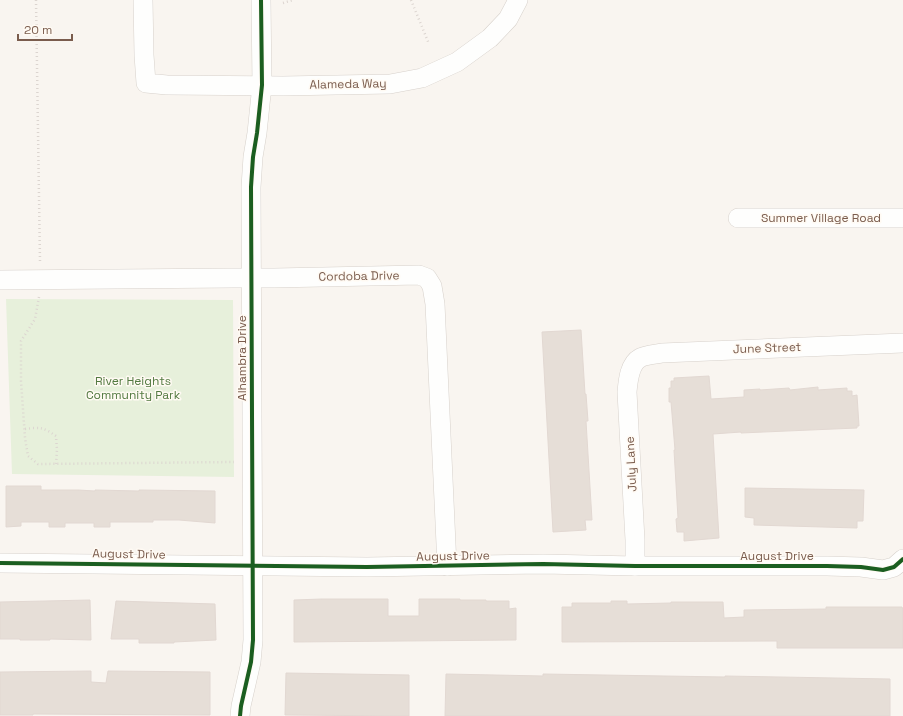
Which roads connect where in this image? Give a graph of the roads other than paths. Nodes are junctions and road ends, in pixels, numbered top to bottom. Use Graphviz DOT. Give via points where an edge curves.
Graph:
graph roads {
  1 [pos="143,0"];
  2 [pos="261,0"];
  3 [pos="518,0"];
  4 [pos="262,85"];
  5 [pos="738,218"];
  6 [pos="903,218"];
  7 [pos="251,278"];
  8 [pos="0,280"];
  9 [pos="903,343"];
  10 [pos="634,364"];
  11 [pos="903,560"];
  12 [pos="0,563"];
  13 [pos="253,566"];
  14 [pos="447,566"];
  15 [pos="635,566"];
  16 [pos="240,716"];
  1 -- 4 [label="street, Alameda Way" via="146,83"];
  2 -- 4 [label="street, Alhambra Drive"];
  3 -- 4 [label="street, Alameda Way" via="508,19 490,38 457,62 422,78 390,84"];
  4 -- 7 [label="street, Alhambra Drive" via="251,186"];
  5 -- 6 [label="street, Summer Village Road"];
  7 -- 8 [label="street, Cordoba Drive"];
  7 -- 13 [label="street, Alhambra Drive"];
  7 -- 14 [label="street, Cordoba Drive" via="420,275 427,278 432,286 435,304"];
  9 -- 10 [label="street, June Street" via="662,353 640,358"];
  10 -- 15 [label="street, July Lane" via="629,375 627,392"];
  11 -- 15 [label="street, August Drive" via="894,567 883,570 827,566"];
  12 -- 13 [label="street, August Drive"];
  13 -- 14 [label="street, August Drive"];
  13 -- 16 [label="street, Alhambra Drive" via="253,640"];
  14 -- 15 [label="street, August Drive"];
}
